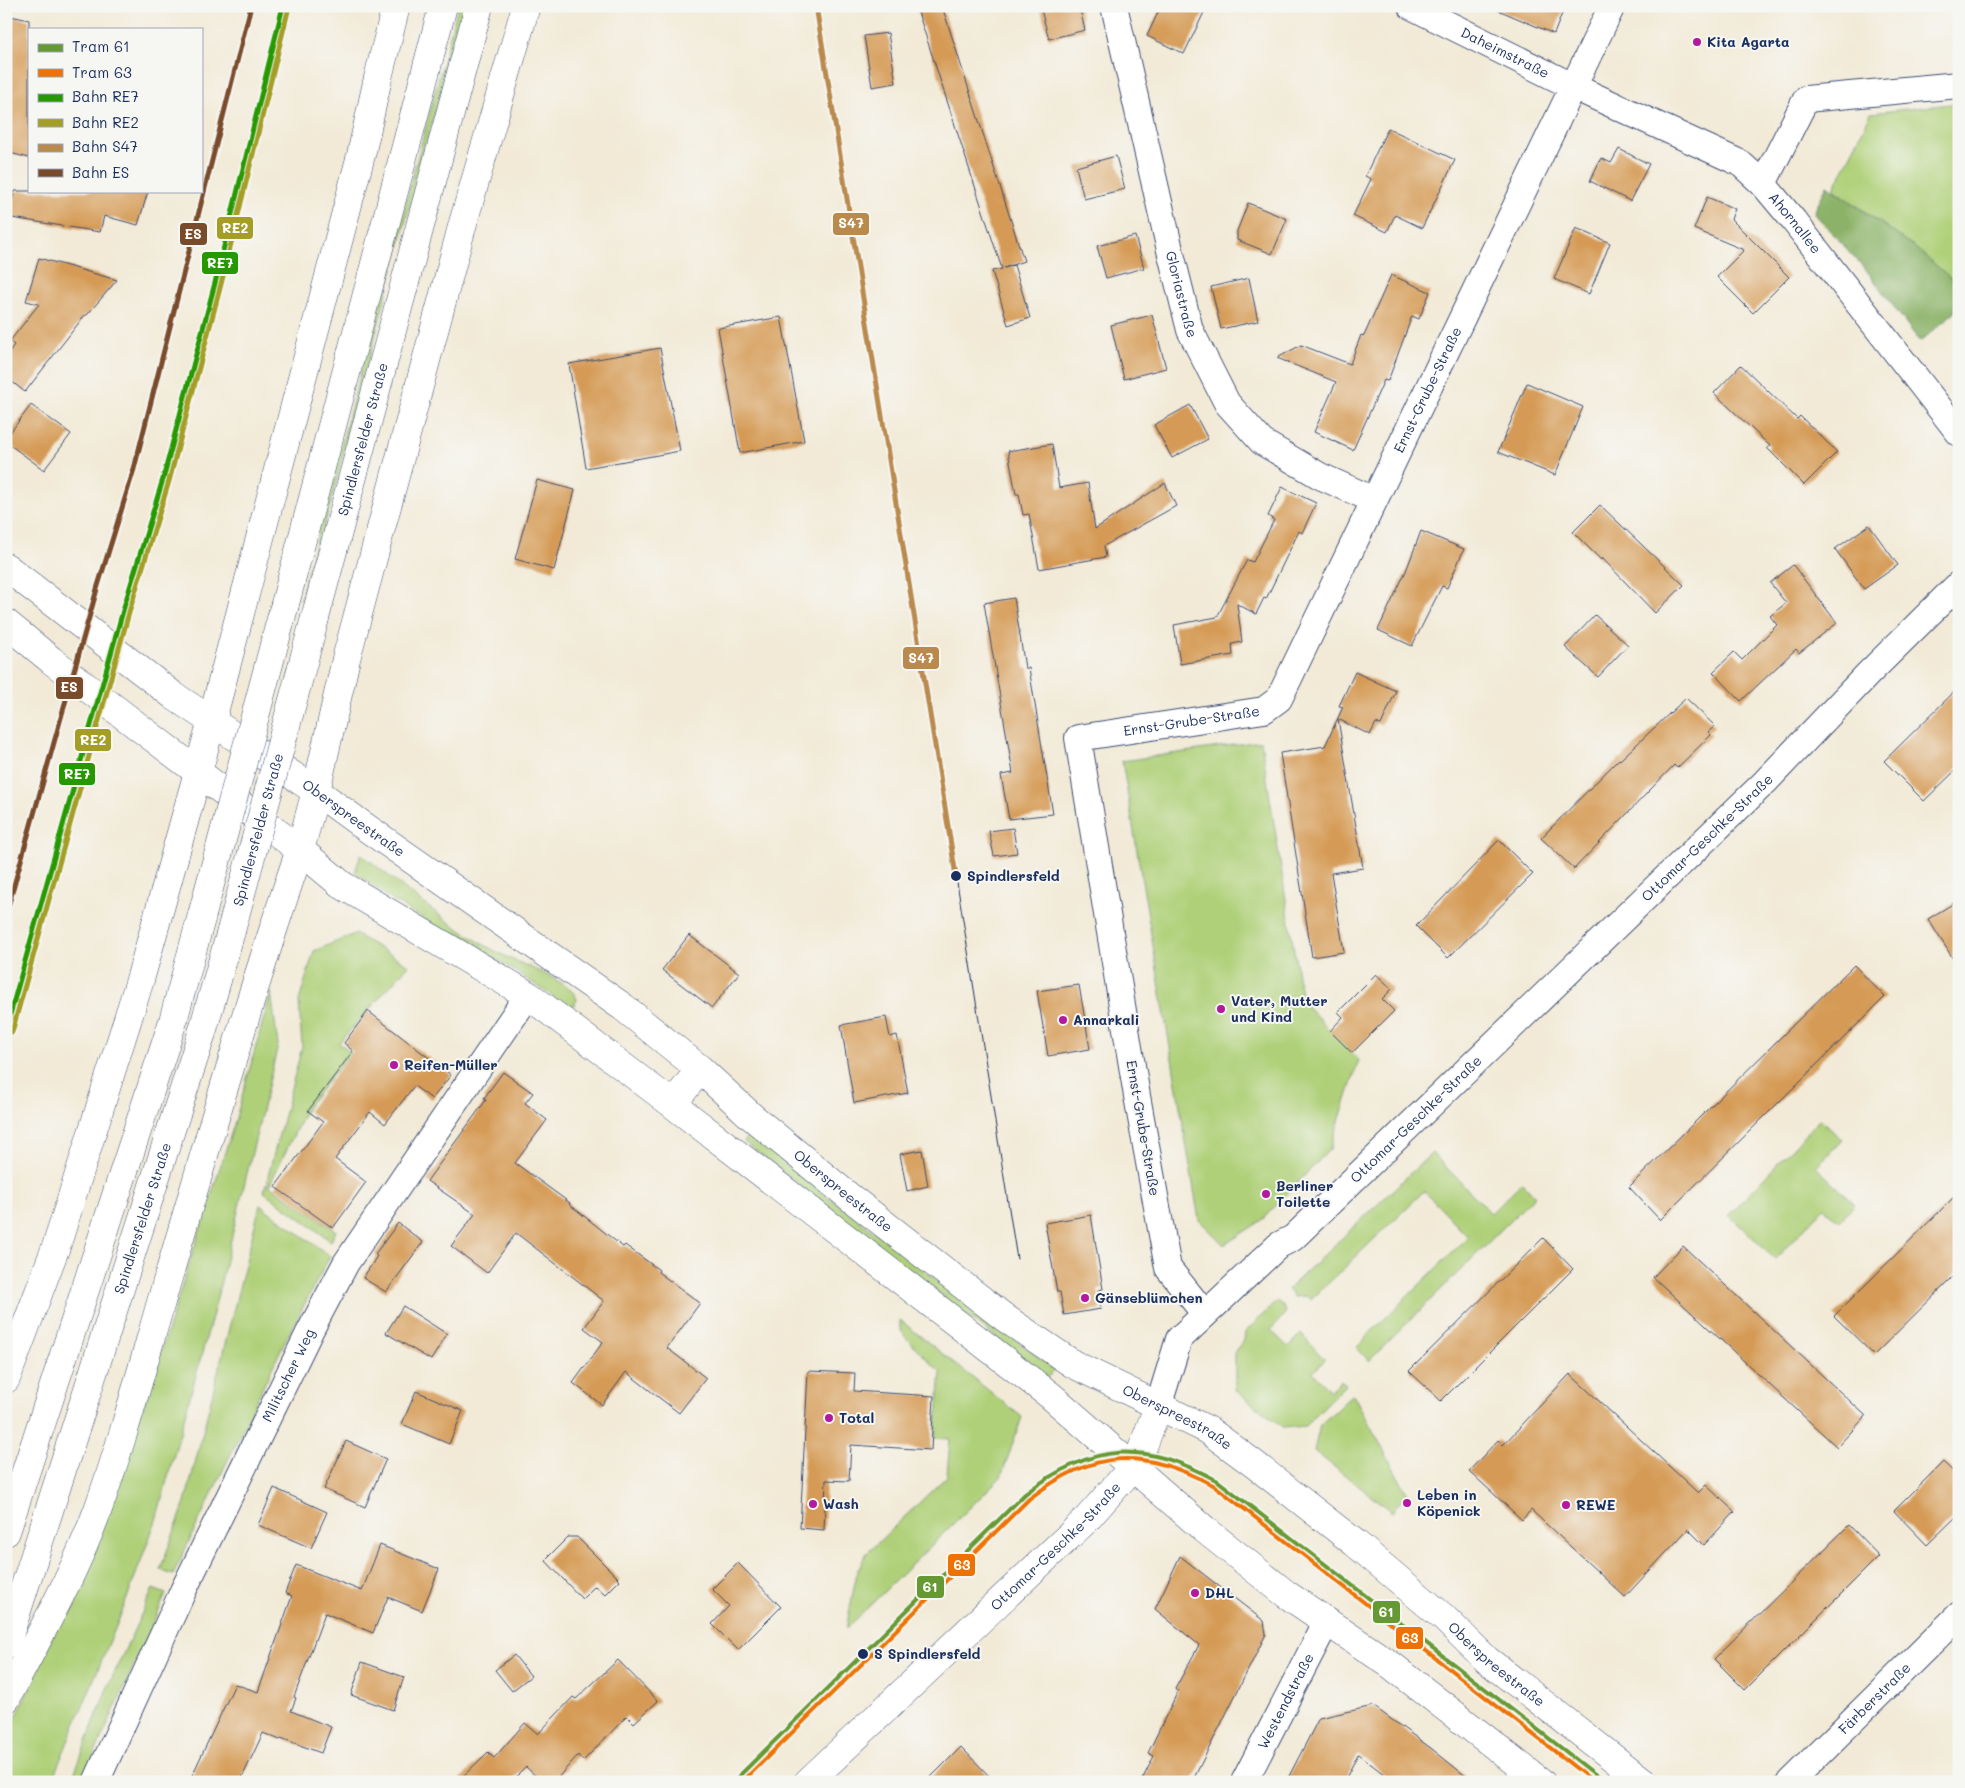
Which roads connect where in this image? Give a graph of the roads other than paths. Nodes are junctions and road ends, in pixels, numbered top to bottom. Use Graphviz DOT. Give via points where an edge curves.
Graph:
graph roads {
  1 [pos="396,6"];
  2 [pos="443,6"];
  3 [pos="479,6"];
  4 [pos="526,6"];
  5 [pos="1114,6"];
  6 [pos="1411,6"];
  7 [pos="1612,6"];
  8 [pos="1959,85"];
  9 [pos="1572,86"];
  10 [pos="1763,184"];
  11 [pos="1959,433"];
  12 [pos="1374,500"];
  13 [pos="6,567"];
  14 [pos="1959,584"];
  15 [pos="6,623"];
  16 [pos="212,720"];
  17 [pos="198,772"];
  18 [pos="316,791"];
  19 [pos="300,850"];
  20 [pos="528,996"];
  21 [pos="700,1069"];
  22 [pos="673,1104"];
  23 [pos="1204,1313"];
  24 [pos="6,1378"];
  25 [pos="1158,1407"];
  26 [pos="1133,1467"];
  27 [pos="6,1532"];
  28 [pos="1959,1615"];
  29 [pos="1327,1621"];
  30 [pos="6,1645"];
  31 [pos="6,1699"];
  32 [pos="96,1782"];
  33 [pos="808,1782"];
  34 [pos="1244,1782"];
  35 [pos="1541,1782"];
  36 [pos="1644,1782"];
  37 [pos="1790,1782"];
  1 -- 16 [label="main road" via="361,155"];
  2 -- 27 [label="main road, bridge" via="173,1021"];
  3 -- 30 [label="main road, Spindlersfelder Straße, bridge" via="202,1034"];
  4 -- 18 [label="main road" via="463,224 346,659"];
  5 -- 12 [label="street, Gloriastraße" via="1190,330 1227,403 1262,442 1320,476"];
  6 -- 9 [label="street, Daheimstraße"];
  7 -- 9 [label="street, Ernst-Grube-Straße"];
  8 -- 10 [label="street" via="1806,99"];
  9 -- 10 [label="street, Ahornallee" via="1740,163"];
  9 -- 12 [label="street, Ernst-Grube-Straße"];
  10 -- 11 [label="street, Ahornallee"];
  12 -- 23 [label="street, Ernst-Grube-Straße" via="1279,699 1264,710 1078,738 1168,1268"];
  13 -- 16 [label="main road, Oberspreestraße" via="174,696"];
  14 -- 23 [label="street, Ottomar-Geschke-Straße" via="1765,782 1293,1238 1279,1246"];
  15 -- 17 [label="main road"];
  16 -- 17 [label="main road"];
  16 -- 18 [label="main road, Oberspreestraße"];
  17 -- 19 [label="main road"];
  17 -- 24 [label="main road" via="140,980 57,1244"];
  18 -- 19 [label="main road"];
  18 -- 21 [label="main road, Oberspreestraße" via="623,1006"];
  19 -- 20 [label="main road" via="342,885"];
  19 -- 31 [label="main road" via="271,936 97,1513 63,1590"];
  20 -- 22 [label="main road"];
  20 -- 32 [label="street, Militscher Weg" via="392,1193 342,1272 187,1583"];
  21 -- 22 [label="main road"];
  21 -- 25 [label="main road, Oberspreestraße" via="847,1195 1005,1318 1073,1364"];
  22 -- 26 [label="main road" via="1051,1396"];
  23 -- 25 [label="street, Ottomar-Geschke-Straße" via="1179,1339"];
  25 -- 26 [label="main road, Ottomar-Geschke-Straße"];
  25 -- 36 [label="main road, Oberspreestraße" via="1208,1430 1268,1474 1443,1617 1487,1660"];
  26 -- 29 [label="main road" via="1204,1529"];
  26 -- 33 [label="main road, Ottomar-Geschke-Straße" via="1069,1537"];
  28 -- 37 [label="street, Färberstraße"];
  29 -- 34 [label="street, Westendstraße"];
  29 -- 35 [label="main road" via="1391,1665"];
}
